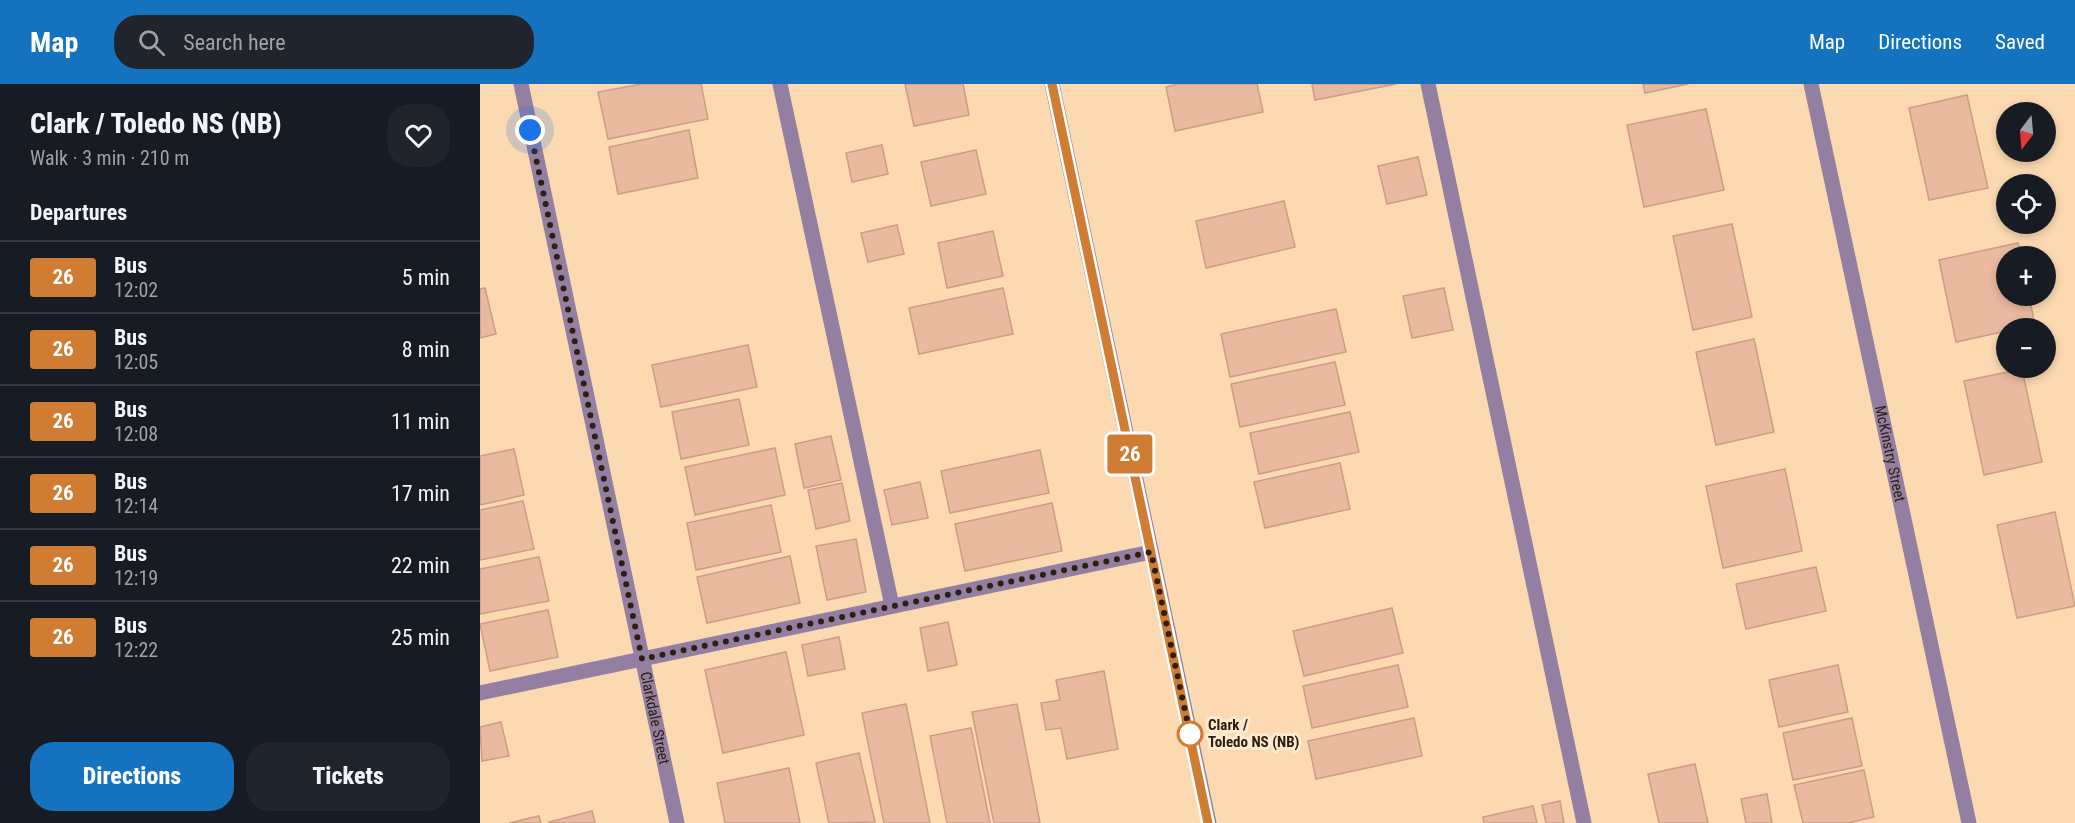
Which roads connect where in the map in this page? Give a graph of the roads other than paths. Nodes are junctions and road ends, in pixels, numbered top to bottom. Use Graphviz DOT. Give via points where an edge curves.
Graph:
graph roads {
  1 [pos="521,84"];
  2 [pos="780,84"];
  3 [pos="1052,84"];
  4 [pos="1428,84"];
  5 [pos="1811,84"];
  6 [pos="1151,552"];
  7 [pos="892,606"];
  8 [pos="642,659"];
  9 [pos="480,693"];
  10 [pos="677,823"];
  11 [pos="1209,823"];
  12 [pos="1584,823"];
  13 [pos="1969,823"];
  1 -- 8 [label="street, Clarkdale Street"];
  2 -- 7 [label="street"];
  3 -- 6 [label="street"];
  4 -- 12 [label="street"];
  5 -- 13 [label="street, McKinstry Street"];
  6 -- 7 [label="street"];
  6 -- 11 [label="street"];
  7 -- 8 [label="street"];
  8 -- 9 [label="street"];
  8 -- 10 [label="street, Clarkdale Street"];
}
